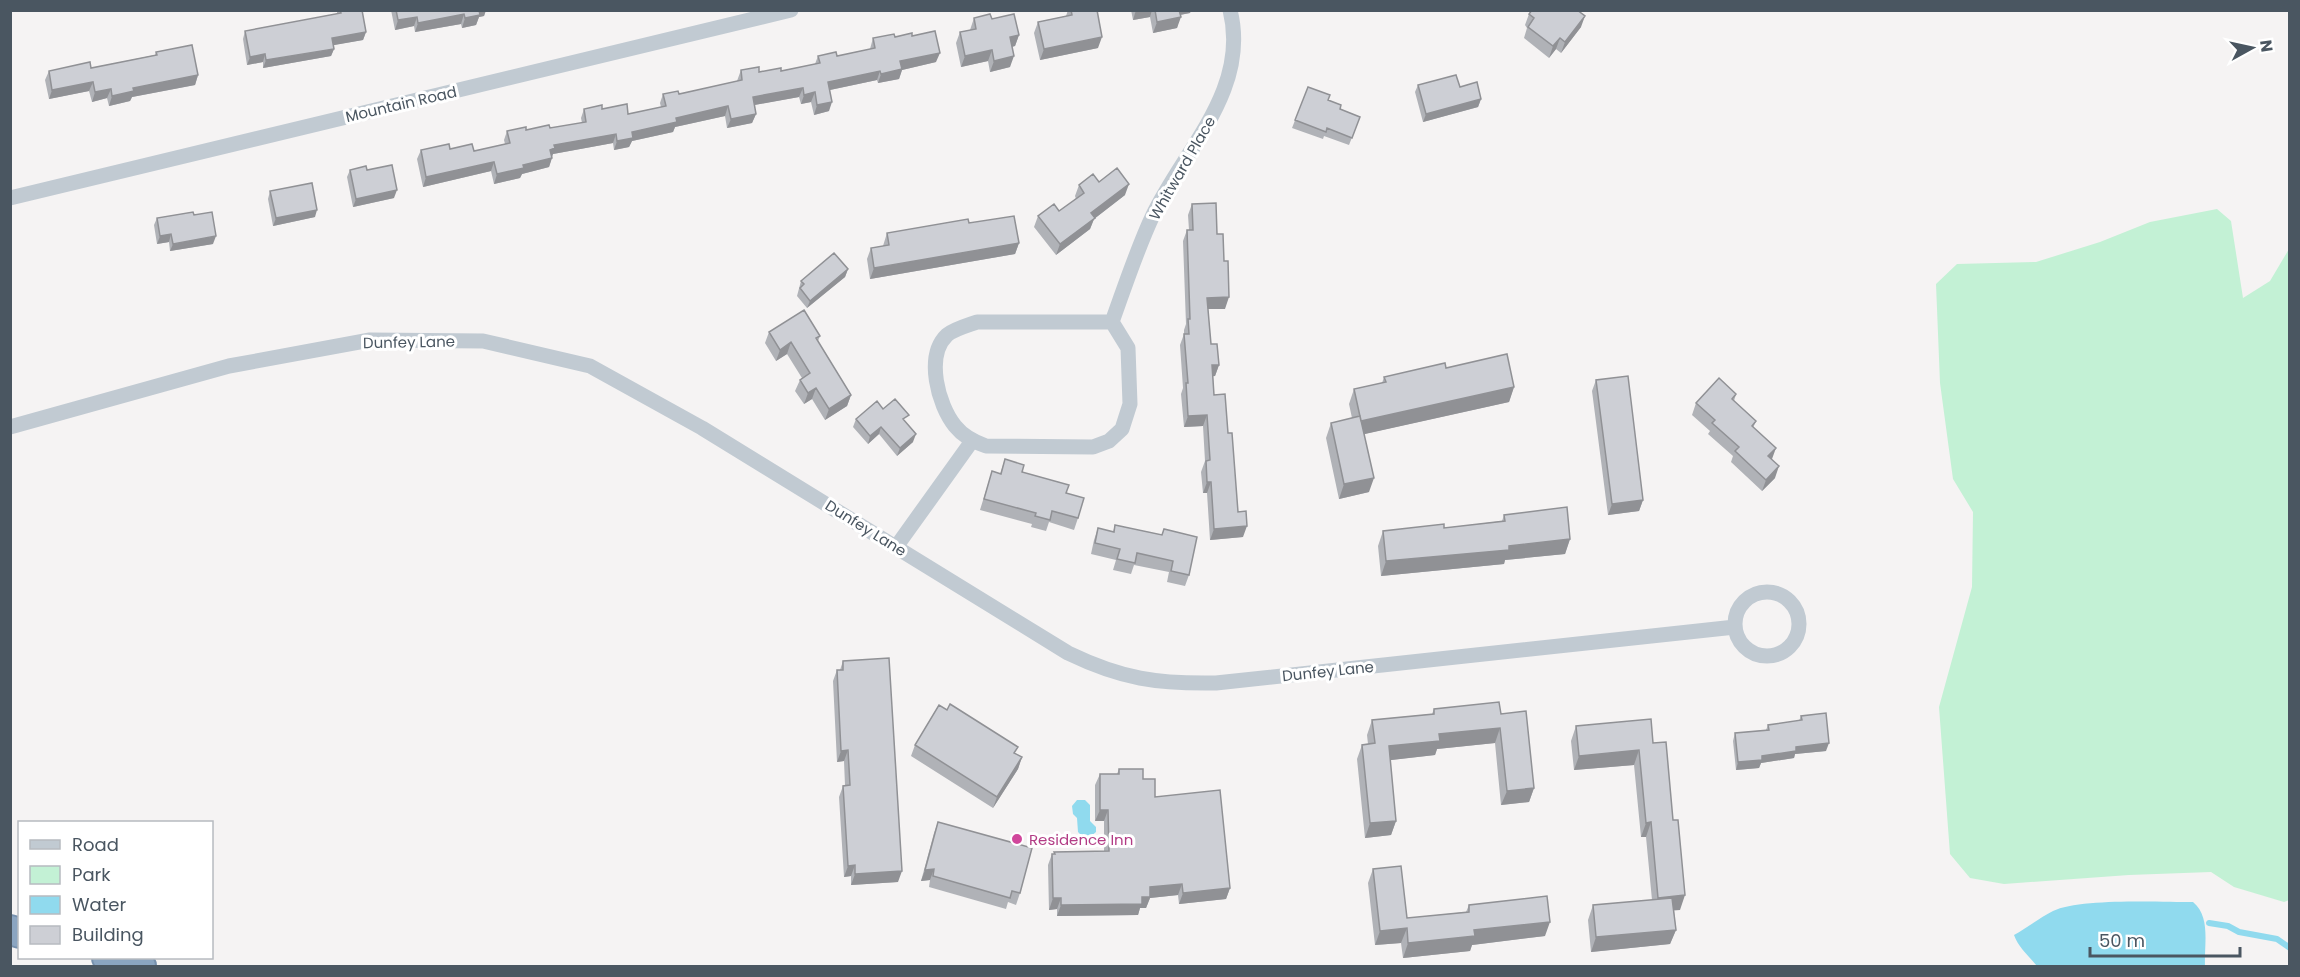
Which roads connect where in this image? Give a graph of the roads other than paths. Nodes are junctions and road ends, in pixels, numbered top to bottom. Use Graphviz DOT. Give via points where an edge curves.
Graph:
graph roads {
  1 [pos="791,10"];
  2 [pos="1230,10"];
  3 [pos="10,198"];
  4 [pos="1112,322"];
  5 [pos="10,428"];
  6 [pos="972,441"];
  7 [pos="896,547"];
  8 [pos="1735,627"];
  9 [pos="115,959"];
  10 [pos="141,966"];
  1 -- 3 [label="street, Mountain Road"];
  2 -- 4 [label="street, Whitward Place" via="1233,64 1221,102 1153,215"];
  4 -- 6 [label="street" via="1128,348 1130,404 1122,429 1108,441 1093,447 986,446"];
  4 -- 6 [label="street" via="977,322 948,334 936,353 937,392 954,426"];
  5 -- 7 [label="street, Dunfey Lane" via="229,366 370,340 483,342 590,366 702,428"];
  6 -- 7 [label="street"];
  7 -- 8 [label="street, Dunfey Lane" via="1068,653 1115,673 1172,684 1216,683"];
  8 -- 8 [label="street" via="1752,653 1773,656 1783,652 1797,636 1798,615 1786,598 1766,591 1756,593 1739,607"];
  9 -- 10 [label="highway"];
}
